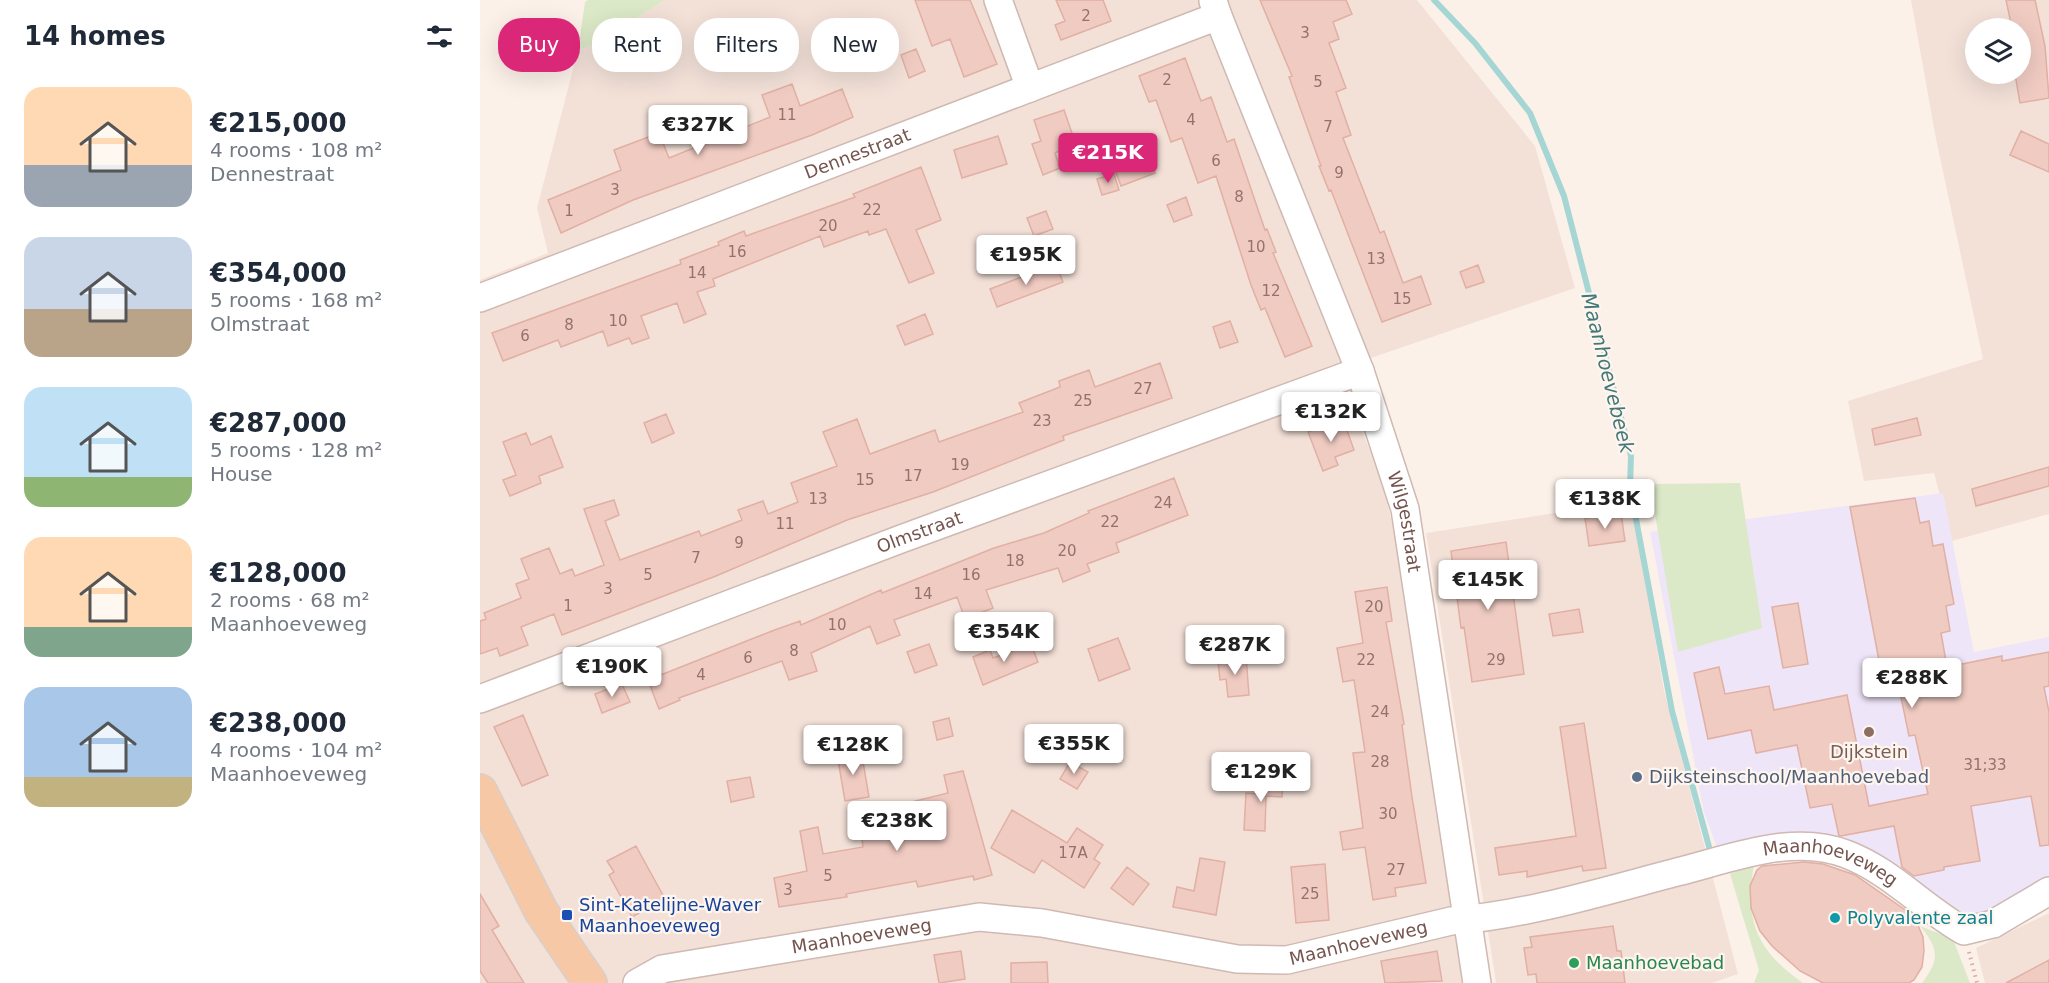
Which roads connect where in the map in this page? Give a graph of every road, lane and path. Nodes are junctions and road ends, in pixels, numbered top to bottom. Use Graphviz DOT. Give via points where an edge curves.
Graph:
graph roads {
  1 [pos="998,0"];
  2 [pos="1215,8"];
  3 [pos="1030,88"];
  4 [pos="480,298"];
  5 [pos="1360,371"];
  6 [pos="480,699"];
  7 [pos="480,791"];
  8 [pos="2049,891"];
  9 [pos="1467,919"];
  10 [pos="1964,931"];
  11 [pos="590,983"];
  12 [pos="637,983"];
  13 [pos="1477,983"];
  14 [pos="1977,983"];
  1 -- 3 [label="street"];
  2 -- 3 [label="street, Dennestraat"];
  2 -- 5 [label="street, Wilgestraat"];
  3 -- 4 [label="street, Dennestraat"];
  5 -- 6 [label="street, Olmstraat"];
  5 -- 9 [label="street, Wilgestraat" via="1406,509"];
  7 -- 11 [label="main road" via="541,911"];
  8 -- 10 [label="street" via="1993,924"];
  9 -- 10 [label="street, Maanhoeveweg" via="1582,896 1743,854 1804,847 1846,854 1889,877"];
  9 -- 12 [label="street, Maanhoeveweg" via="1287,960 1237,958 1042,923 979,917 662,969"];
  9 -- 13 [label="street, Wilgestraat"];
  10 -- 14 [label="path"];
}
